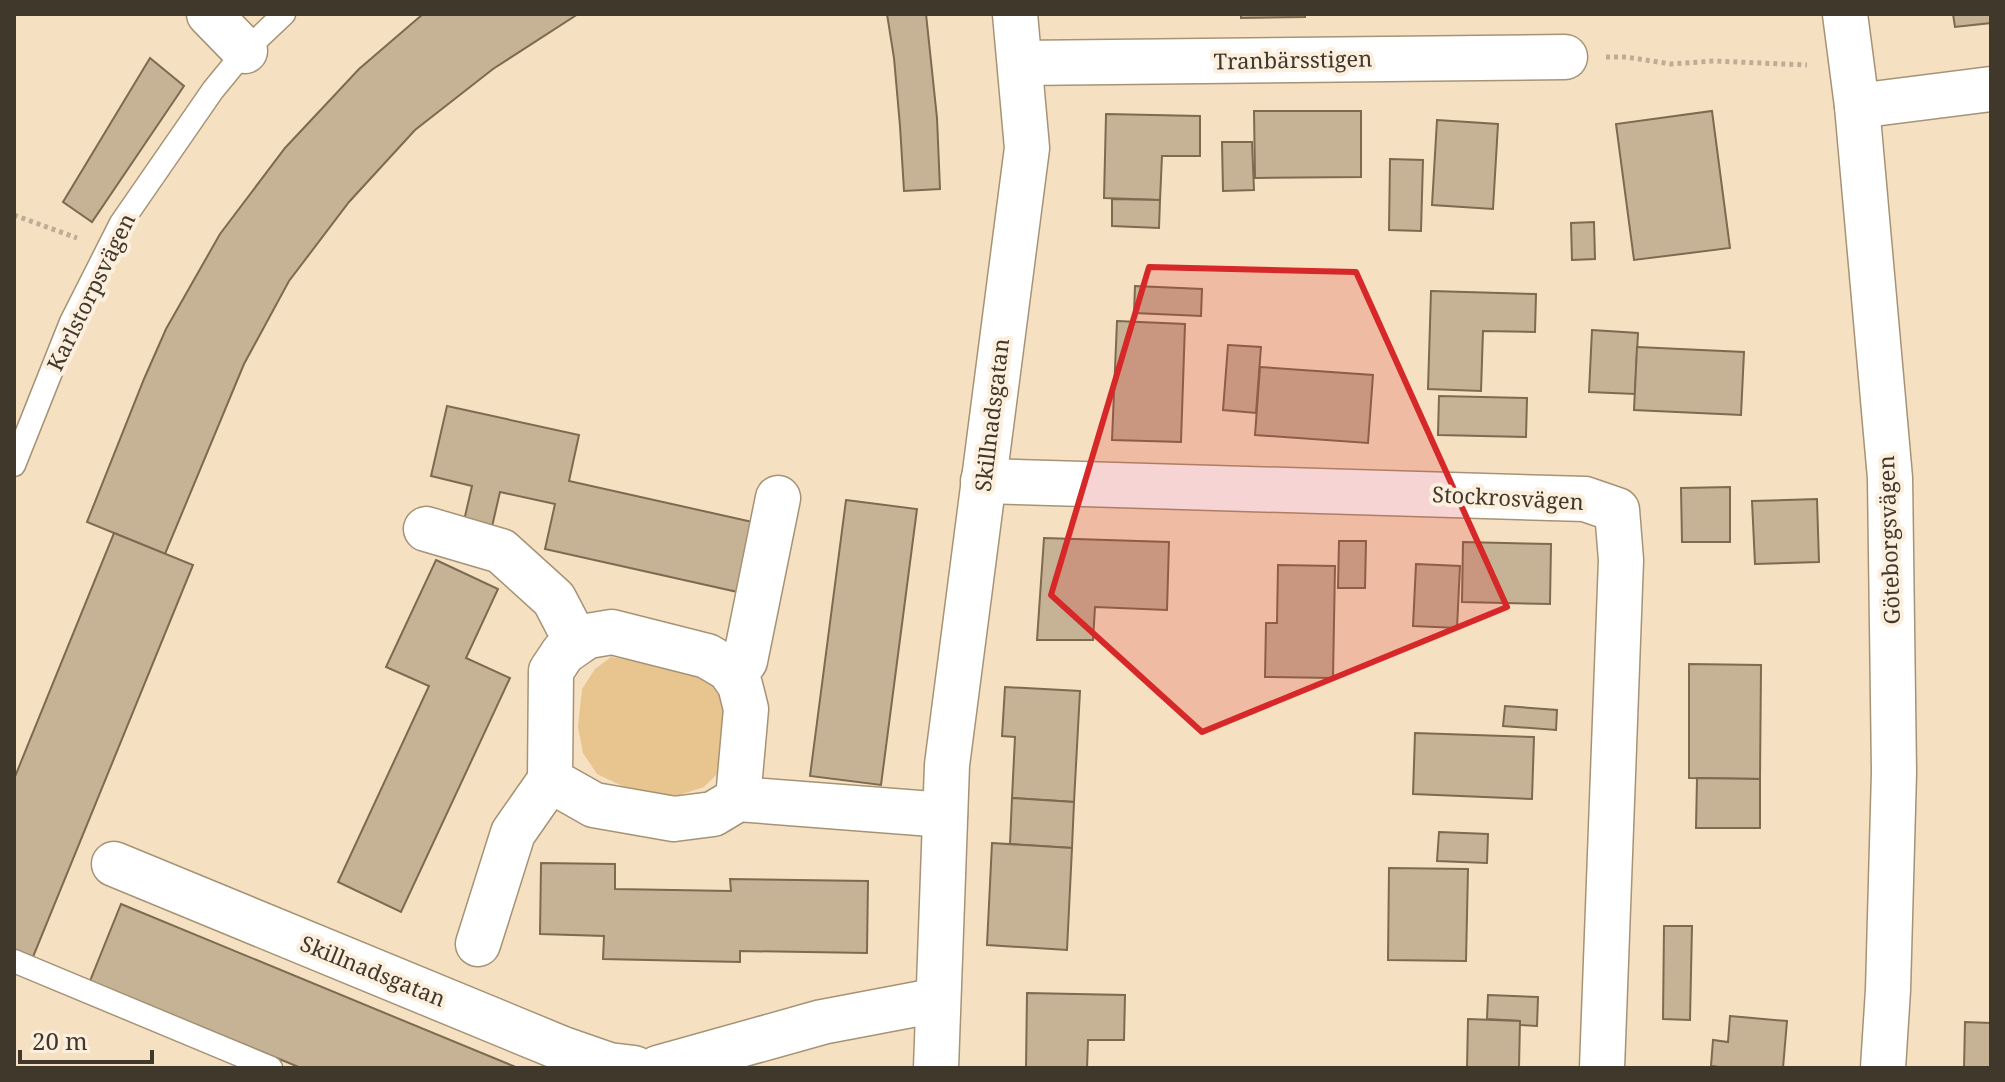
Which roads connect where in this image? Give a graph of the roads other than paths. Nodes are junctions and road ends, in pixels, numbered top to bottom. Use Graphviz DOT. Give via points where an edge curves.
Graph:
graph roads {
  1 [pos="209,14"];
  2 [pos="284,14"];
  3 [pos="1015,14"];
  4 [pos="1845,14"];
  5 [pos="245,51"];
  6 [pos="1565,57"];
  7 [pos="1021,63"];
  8 [pos="1854,86"];
  9 [pos="1991,89"];
  10 [pos="14,465"];
  11 [pos="983,481"];
  12 [pos="778,498"];
  13 [pos="426,529"];
  14 [pos="577,643"];
  15 [pos="733,674"];
  16 [pos="550,780"];
  17 [pos="738,799"];
  18 [pos="945,815"];
  19 [pos="114,864"];
  20 [pos="478,944"];
  21 [pos="14,961"];
  22 [pos="938,1000"];
  23 [pos="271,1068"];
  24 [pos="634,1068"];
  25 [pos="658,1068"];
  26 [pos="936,1068"];
  27 [pos="1602,1068"];
  28 [pos="1883,1068"];
  1 -- 5 [label="street"];
  2 -- 5 [label="lane, Karlstorpsvägen"];
  3 -- 7 [label="street, Skillnadsgatan"];
  4 -- 8 [label="street, Göteborgsvägen"];
  5 -- 10 [label="lane, Karlstorpsvägen" via="121,223 71,322"];
  6 -- 7 [label="street, Tranbärsstigen"];
  7 -- 11 [label="street, Skillnadsgatan" via="1027,148"];
  8 -- 9 [label="street"];
  8 -- 28 [label="street, Göteborgsvägen" via="1890,478 1894,772"];
  11 -- 18 [label="street, Skillnadsgatan"];
  11 -- 27 [label="street, Stockrosvägen" via="1585,499 1617,510 1621,560"];
  12 -- 15 [label="street" via="745,661"];
  13 -- 14 [label="street" via="501,551 554,599"];
  14 -- 15 [label="street" via="612,632 707,656"];
  14 -- 16 [label="street" via="551,671"];
  15 -- 17 [label="street" via="746,709"];
  16 -- 17 [label="street" via="594,805 674,819 713,814"];
  16 -- 20 [label="street" via="513,833"];
  17 -- 18 [label="street"];
  18 -- 22 [label="street, Skillnadsgatan"];
  19 -- 24 [label="street, Skillnadsgatan" via="563,1049"];
  21 -- 23 [label="lane"];
  22 -- 25 [label="street" via="822,1022"];
  22 -- 26 [label="street, Skillnadsgatan"];
}
